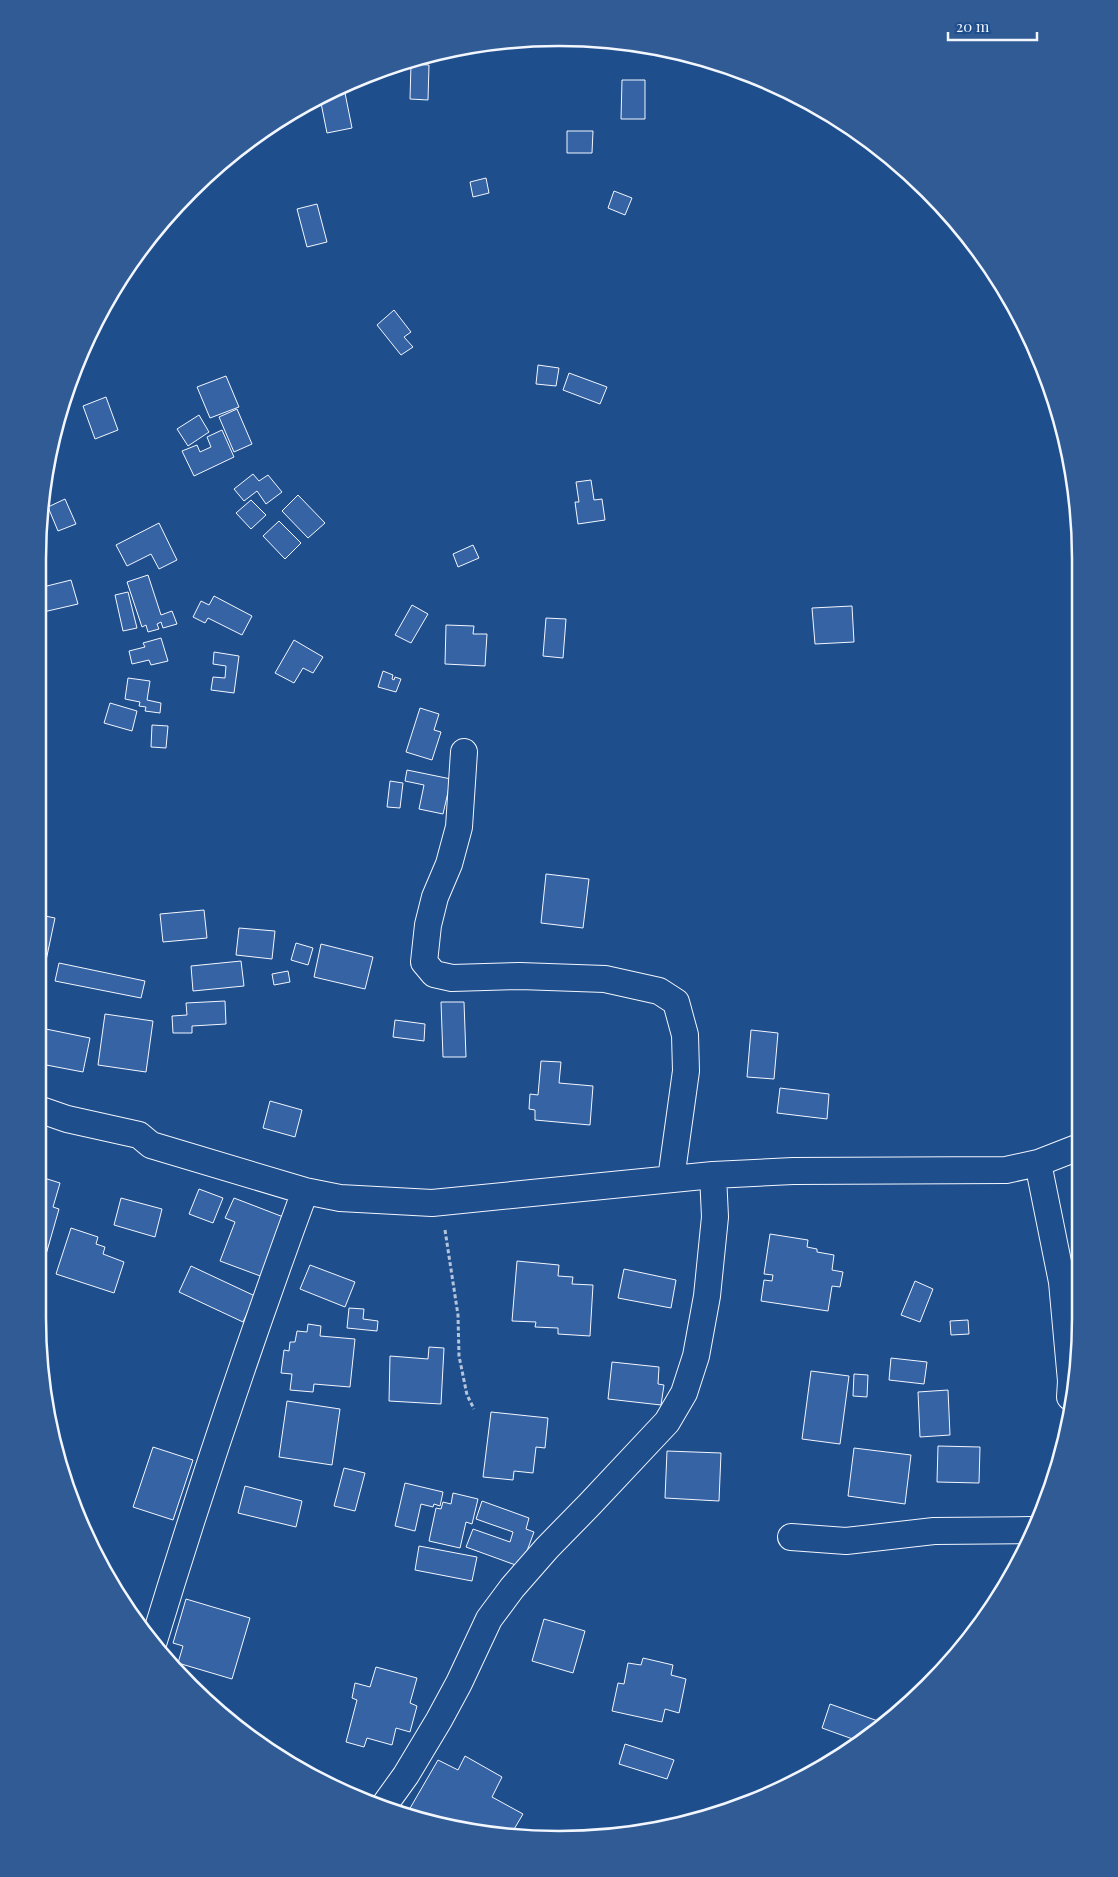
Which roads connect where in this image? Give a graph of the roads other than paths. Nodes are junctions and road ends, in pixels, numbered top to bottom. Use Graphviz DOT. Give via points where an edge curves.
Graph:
graph roads {
  1 [pos="464,752"];
  2 [pos="46,1112"];
  3 [pos="1072,1150"];
  4 [pos="1038,1163"];
  5 [pos="713,1175"];
  6 [pos="671,1179"];
  7 [pos="305,1191"];
  8 [pos="1069,1364"];
  9 [pos="1026,1530"];
  10 [pos="791,1537"];
  11 [pos="156,1635"];
  12 [pos="388,1801"];
  1 -- 6 [label="street" via="459,827 428,924 424,962 434,974 452,978 605,979 659,991 676,1002 685,1035 686,1071"];
  2 -- 7 [label="street" via="139,1135 151,1145"];
  3 -- 4 [label="street"];
  4 -- 5 [label="street" via="1006,1170 793,1171"];
  4 -- 8 [label="street" via="1062,1282"];
  5 -- 6 [label="street"];
  5 -- 12 [label="street" via="715,1217 707,1296 696,1356 684,1393 667,1422 547,1548 489,1619 439,1720"];
  6 -- 7 [label="street" via="432,1203 340,1198"];
  7 -- 11 [label="street" via="251,1339"];
  9 -- 10 [label="street" via="934,1531 846,1541"];
}
